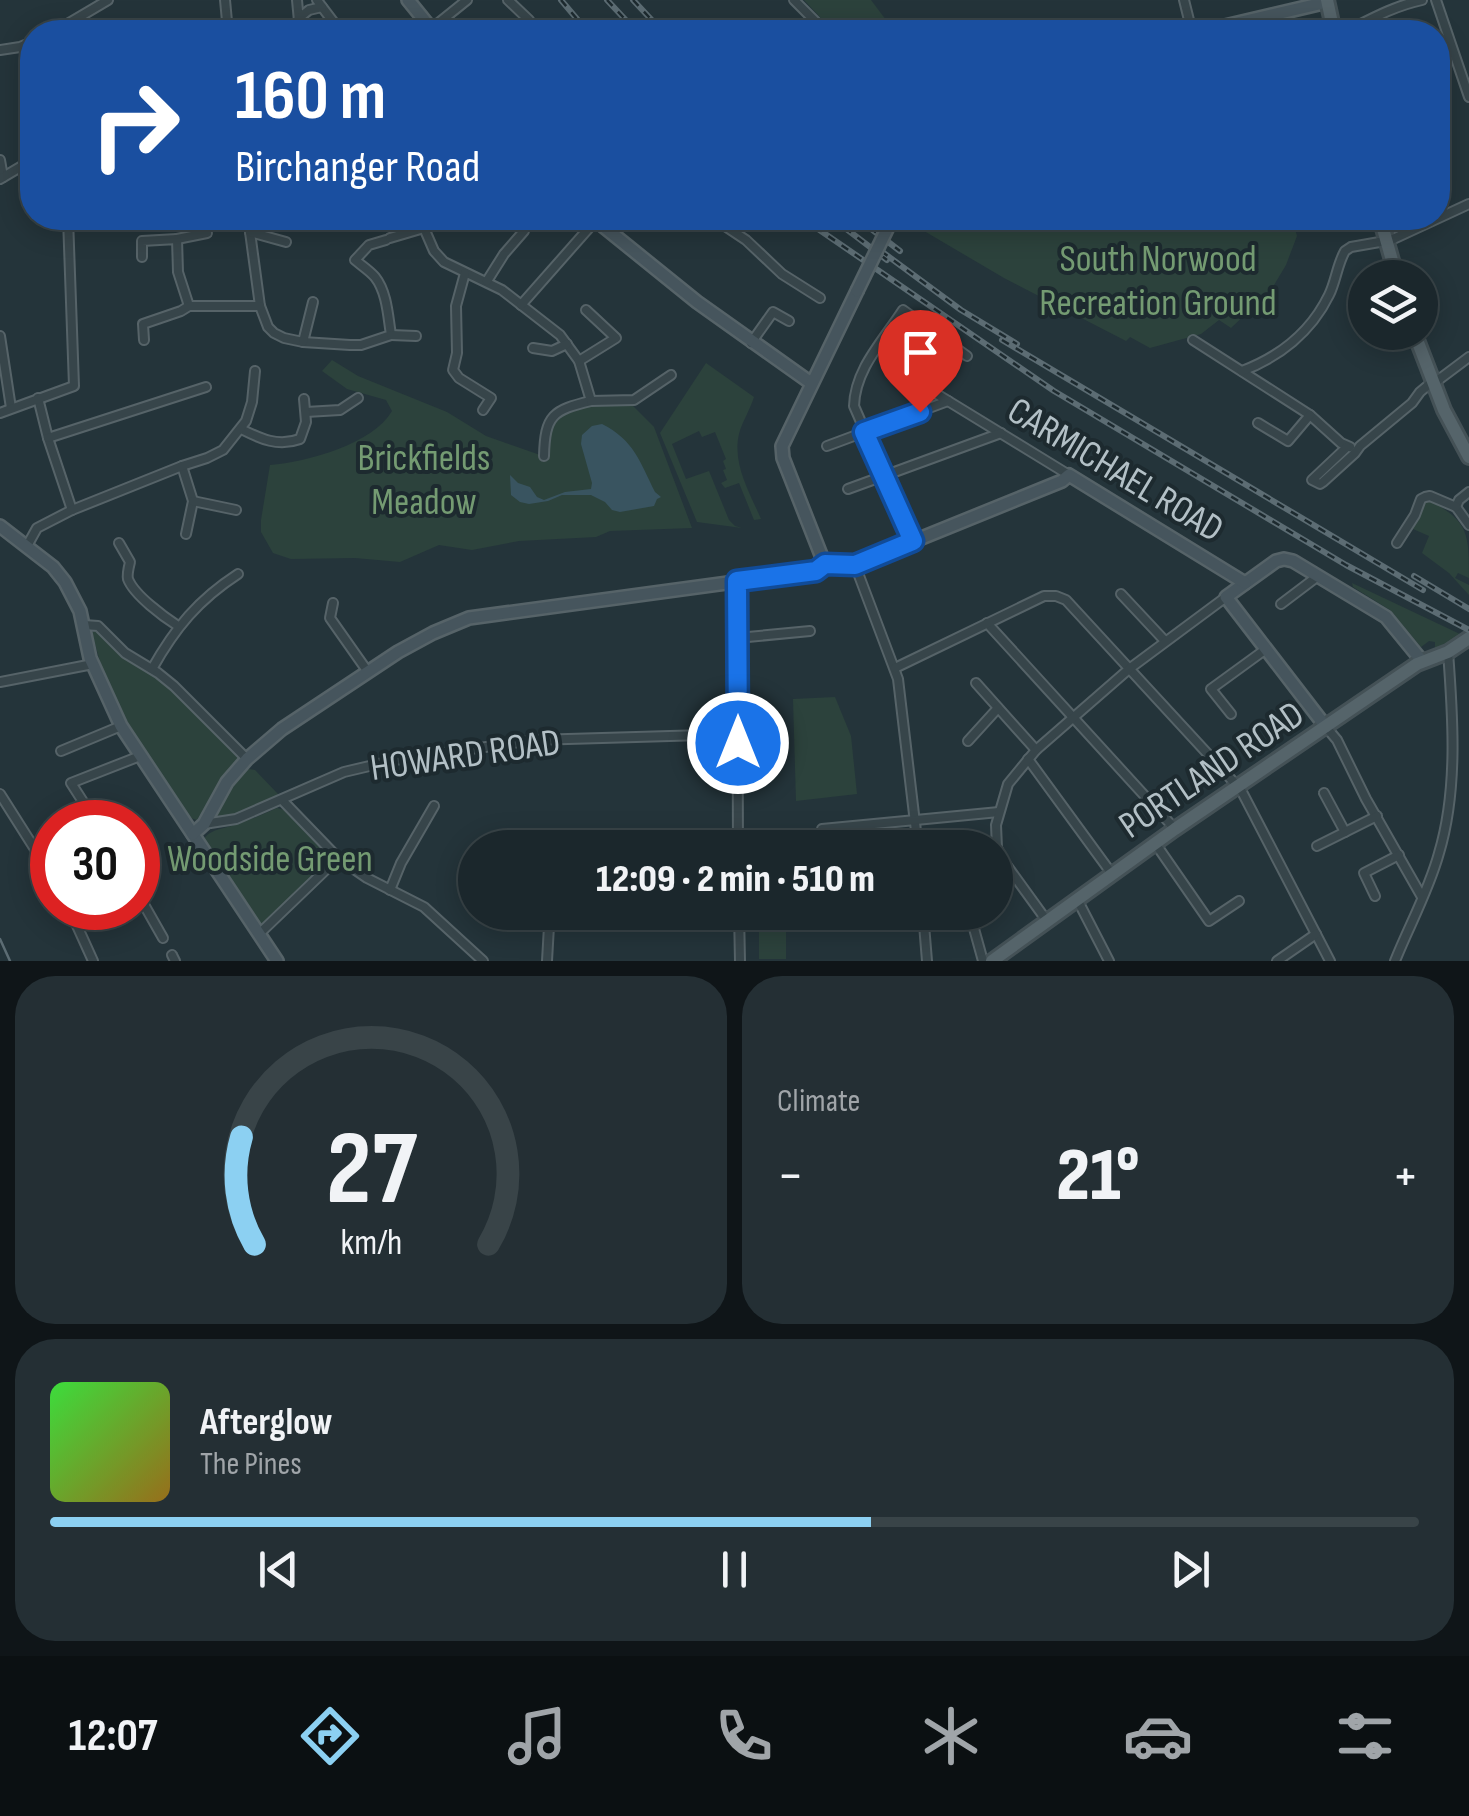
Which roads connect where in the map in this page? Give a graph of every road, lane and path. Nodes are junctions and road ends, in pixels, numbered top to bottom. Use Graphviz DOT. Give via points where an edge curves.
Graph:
graph roads {
  1 [pos="108,0"];
  2 [pos="297,0"];
  3 [pos="408,0"];
  4 [pos="467,0"];
  5 [pos="508,0"];
  6 [pos="794,0"];
  7 [pos="1327,0"];
  8 [pos="1422,0"];
  9 [pos="319,3"];
  10 [pos="299,18"];
  11 [pos="74,20"];
  12 [pos="423,20"];
  13 [pos="444,20"];
  14 [pos="529,20"];
  15 [pos="814,20"];
  16 [pos="1261,20"];
  17 [pos="1368,20"];
  18 [pos="1450,41"];
  19 [pos="1469,96"];
  20 [pos="0,160"];
  21 [pos="2,178"];
  22 [pos="68,230"];
  23 [pos="417,230"];
  24 [pos="425,230"];
  25 [pos="585,230"];
  26 [pos="607,230"];
  27 [pos="731,230"];
  28 [pos="887,230"];
  29 [pos="1383,230"];
  30 [pos="1411,230"];
  31 [pos="250,232"];
  32 [pos="524,232"];
  33 [pos="207,233"];
  34 [pos="176,240"];
  35 [pos="1386,241"];
  36 [pos="286,242"];
  37 [pos="142,257"];
  38 [pos="1392,260"];
  39 [pos="465,273"];
  40 [pos="487,282"];
  41 [pos="820,298"];
  42 [pos="313,302"];
  43 [pos="521,304"];
  44 [pos="189,306"];
  45 [pos="260,306"];
  46 [pos="586,310"];
  47 [pos="789,321"];
  48 [pos="391,335"];
  49 [pos="0,336"];
  50 [pos="416,336"];
  51 [pos="144,340"];
  52 [pos="1193,340"];
  53 [pos="303,342"];
  54 [pos="751,343"];
  55 [pos="567,344"];
  56 [pos="533,348"];
  57 [pos="1421,350"];
  58 [pos="967,356"];
  59 [pos="1469,357"];
  60 [pos="579,360"];
  61 [pos="256,371"];
  62 [pos="1242,371"];
  63 [pos="904,374"];
  64 [pos="671,375"];
  65 [pos="811,383"];
  66 [pos="206,386"];
  67 [pos="1434,386"];
  68 [pos="38,398"];
  69 [pos="304,398"];
  70 [pos="358,398"];
  71 [pos="948,401"];
  72 [pos="591,402"];
  73 [pos="11,408"];
  74 [pos="483,410"];
  75 [pos="306,412"];
  76 [pos="0,414"];
  77 [pos="1310,415"];
  78 [pos="1258,423"];
  79 [pos="241,429"];
  80 [pos="864,432"];
  81 [pos="1001,433"];
  82 [pos="48,438"];
  83 [pos="827,446"];
  84 [pos="1360,446"];
  85 [pos="1347,447"];
  86 [pos="544,456"];
  87 [pos="1469,457"];
  88 [pos="182,466"];
  89 [pos="1068,474"];
  90 [pos="884,476"];
  91 [pos="848,489"];
  92 [pos="1469,492"];
  93 [pos="194,501"];
  94 [pos="1456,507"];
  95 [pos="72,510"];
  96 [pos="227,522"];
  97 [pos="0,526"];
  98 [pos="1469,526"];
  99 [pos="186,534"];
  100 [pos="913,541"];
  101 [pos="1397,543"];
  102 [pos="119,544"];
  103 [pos="28,546"];
  104 [pos="825,564"];
  105 [pos="855,565"];
  106 [pos="238,574"];
  107 [pos="1318,576"];
  108 [pos="737,581"];
  109 [pos="1245,583"];
  110 [pos="1121,594"];
  111 [pos="1226,596"];
  112 [pos="1285,599"];
  113 [pos="334,603"];
  114 [pos="987,623"];
  115 [pos="84,625"];
  116 [pos="178,626"];
  117 [pos="810,631"];
  118 [pos="737,638"];
  119 [pos="1468,640"];
  120 [pos="1165,641"];
  121 [pos="1266,649"];
  122 [pos="1448,652"];
  123 [pos="1422,660"];
  124 [pos="93,664"];
  125 [pos="894,668"];
  126 [pos="152,669"];
  127 [pos="1129,669"];
  128 [pos="368,672"];
  129 [pos="0,674"];
  130 [pos="1,682"];
  131 [pos="976,683"];
  132 [pos="998,708"];
  133 [pos="1231,714"];
  134 [pos="1073,718"];
  135 [pos="121,726"];
  136 [pos="1326,726"];
  137 [pos="738,734"];
  138 [pos="968,741"];
  139 [pos="1036,750"];
  140 [pos="61,751"];
  141 [pos="140,756"];
  142 [pos="246,759"];
  143 [pos="1028,759"];
  144 [pos="1238,786"];
  145 [pos="1324,793"];
  146 [pos="0,794"];
  147 [pos="81,800"];
  148 [pos="282,800"];
  149 [pos="434,806"];
  150 [pos="999,812"];
  151 [pos="1376,816"];
  152 [pos="916,820"];
  153 [pos="204,824"];
  154 [pos="1175,829"];
  155 [pos="738,830"];
  156 [pos="822,830"];
  157 [pos="917,830"];
  158 [pos="1345,832"];
  159 [pos="193,834"];
  160 [pos="30,841"];
  161 [pos="1155,843"];
  162 [pos="1317,846"];
  163 [pos="1399,854"];
  164 [pos="338,858"];
  165 [pos="1432,872"];
  166 [pos="1112,874"];
  167 [pos="1410,874"];
  168 [pos="390,890"];
  169 [pos="1375,896"];
  170 [pos="1422,897"];
  171 [pos="1077,899"];
  172 [pos="1239,900"];
  173 [pos="1047,921"];
  174 [pos="79,930"];
  175 [pos="158,930"];
  176 [pos="549,930"];
  177 [pos="739,930"];
  178 [pos="924,930"];
  179 [pos="974,930"];
  180 [pos="260,933"];
  181 [pos="1316,934"];
  182 [pos="163,938"];
  183 [pos="1001,958"];
  184 [pos="94,961"];
  185 [pos="277,961"];
  186 [pos="483,961"];
  187 [pos="547,961"];
  188 [pos="740,961"];
  189 [pos="927,961"];
  190 [pos="982,961"];
  191 [pos="1109,961"];
  192 [pos="1277,961"];
  193 [pos="1330,961"];
  194 [pos="1395,961"];
  1 -- 11 [label="street"];
  2 -- 10 [label="street"];
  3 -- 12 [label="street"];
  4 -- 13 [label="street"];
  5 -- 14 [label="street"];
  6 -- 15 [label="street"];
  7 -- 16 [label="street"];
  8 -- 17 [label="street"];
  9 -- 10 [label="street"];
  18 -- 19 [label="street"];
  20 -- 21 [label="street"];
  22 -- 68 [label="street" via="74,386"];
  23 -- 48 [label="street" via="369,245 355,260 375,276"];
  24 -- 39 [label="street" via="439,257"];
  25 -- 43 [label="street"];
  26 -- 54 [label="street"];
  27 -- 41 [label="street"];
  28 -- 65 [label="street, bridge"];
  29 -- 35 [label="main road"];
  30 -- 35 [label="street"];
  31 -- 36 [label="street"];
  31 -- 45 [label="street"];
  32 -- 40 [label="street"];
  33 -- 34 [label="street"];
  34 -- 37 [label="street" via="142,241"];
  34 -- 44 [label="street"];
  35 -- 38 [label="main road"];
  35 -- 62 [label="street" via="1345,251 1329,296 1310,324 1288,347"];
  39 -- 40 [label="street"];
  39 -- 74 [label="street" via="453,370 491,398"];
  40 -- 43 [label="street"];
  42 -- 53 [label="street"];
  43 -- 55 [label="street"];
  44 -- 45 [label="street"];
  44 -- 51 [label="street" via="143,324"];
  45 -- 53 [label="street" via="274,333"];
  46 -- 60 [label="street" via="616,338"];
  47 -- 54 [label="street" via="774,312"];
  48 -- 50 [label="street"];
  48 -- 53 [label="street" via="362,344"];
  49 -- 73 [label="street"];
  52 -- 62 [label="street"];
  54 -- 65 [label="street"];
  55 -- 56 [label="street" via="552,351"];
  55 -- 60 [label="street"];
  57 -- 67 [label="main road"];
  58 -- 80 [label="street" via="904,310 855,388"];
  59 -- 67 [label="street"];
  60 -- 72 [label="street"];
  61 -- 79 [label="street"];
  62 -- 77 [label="street"];
  63 -- 71 [label="street, CARMICHAEL ROAD"];
  64 -- 72 [label="street" via="634,400"];
  65 -- 104 [label="street" via="782,451"];
  66 -- 82 [label="street"];
  67 -- 84 [label="street"];
  67 -- 87 [label="main road"];
  68 -- 73 [label="street"];
  68 -- 82 [label="street"];
  69 -- 75 [label="street"];
  70 -- 75 [label="street" via="340,410"];
  71 -- 80 [label="street"];
  71 -- 81 [label="street, CARMICHAEL ROAD"];
  72 -- 86 [label="street" via="560,409 548,425"];
  73 -- 76 [label="street"];
  75 -- 79 [label="street" via="294,442 268,441"];
  77 -- 78 [label="street" via="1288,441"];
  77 -- 85 [label="street"];
  79 -- 88 [label="street" via="215,454"];
  80 -- 83 [label="street"];
  80 -- 90 [label="street"];
  81 -- 89 [label="street, CARMICHAEL ROAD"];
  81 -- 90 [label="street"];
  82 -- 95 [label="street"];
  84 -- 85 [label="street"];
  84 -- 85 [label="street" via="1324,482 1312,480"];
  88 -- 93 [label="street"];
  88 -- 95 [label="street"];
  89 -- 100 [label="street"];
  89 -- 109 [label="street, CARMICHAEL ROAD"];
  90 -- 91 [label="street"];
  90 -- 100 [label="street"];
  92 -- 94 [label="street"];
  93 -- 96 [label="street" via="233,510"];
  93 -- 99 [label="street"];
  94 -- 98 [label="street"];
  94 -- 101 [label="street" via="1425,497"];
  95 -- 103 [label="street" via="37,528"];
  97 -- 103 [label="street"];
  100 -- 105 [label="street"];
  102 -- 116 [label="street" via="130,562 129,580 154,611"];
  103 -- 115 [label="street" via="64,582"];
  104 -- 105 [label="street"];
  104 -- 108 [label="street" via="816,571"];
  105 -- 125 [label="street"];
  106 -- 116 [label="street"];
  107 -- 109 [label="street" via="1284,559"];
  107 -- 112 [label="street"];
  107 -- 123 [label="street" via="1386,618"];
  108 -- 118 [label="street"];
  108 -- 128 [label="street" via="469,618"];
  109 -- 111 [label="street"];
  110 -- 120 [label="street"];
  111 -- 120 [label="street"];
  111 -- 121 [label="street"];
  113 -- 128 [label="street" via="330,618"];
  114 -- 125 [label="street"];
  114 -- 127 [label="street" via="1056,596"];
  114 -- 134 [label="street"];
  115 -- 124 [label="street"];
  115 -- 126 [label="street" via="98,626"];
  116 -- 126 [label="street"];
  117 -- 118 [label="street"];
  118 -- 137 [label="street"];
  119 -- 122 [label="main road, PORTLAND ROAD"];
  120 -- 127 [label="street"];
  121 -- 133 [label="street" via="1211,690"];
  121 -- 136 [label="street"];
  122 -- 123 [label="main road, PORTLAND ROAD"];
  122 -- 165 [label="street" via="1450,792"];
  123 -- 136 [label="main road, PORTLAND ROAD"];
  124 -- 130 [label="street"];
  124 -- 135 [label="street"];
  125 -- 152 [label="street"];
  126 -- 142 [label="street"];
  127 -- 134 [label="street"];
  127 -- 144 [label="street"];
  128 -- 142 [label="street"];
  129 -- 130 [label="street"];
  131 -- 132 [label="street"];
  132 -- 138 [label="street"];
  132 -- 139 [label="street"];
  134 -- 139 [label="street"];
  134 -- 154 [label="street"];
  135 -- 140 [label="street"];
  135 -- 141 [label="street"];
  136 -- 144 [label="main road, PORTLAND ROAD"];
  136 -- 151 [label="street"];
  137 -- 148 [label="street, HOWARD ROAD" via="538,740 460,750 367,765"];
  137 -- 155 [label="street"];
  139 -- 143 [label="street"];
  141 -- 147 [label="street" via="71,783"];
  141 -- 159 [label="street"];
  142 -- 153 [label="street"];
  143 -- 150 [label="street" via="1008,784"];
  143 -- 166 [label="street"];
  144 -- 154 [label="main road, PORTLAND ROAD"];
  144 -- 181 [label="street"];
  145 -- 158 [label="street"];
  146 -- 160 [label="street"];
  148 -- 153 [label="street, HOWARD ROAD"];
  148 -- 164 [label="street"];
  149 -- 168 [label="street"];
  150 -- 152 [label="street"];
  150 -- 173 [label="street" via="999,853"];
  151 -- 158 [label="street"];
  151 -- 163 [label="street"];
  152 -- 156 [label="street"];
  152 -- 157 [label="street"];
  153 -- 159 [label="street"];
  154 -- 161 [label="main road, PORTLAND ROAD"];
  158 -- 162 [label="street"];
  159 -- 180 [label="street"];
  161 -- 166 [label="main road, PORTLAND ROAD"];
  161 -- 172 [label="street" via="1209,921"];
  163 -- 167 [label="street"];
  163 -- 169 [label="street" via="1364,873"];
  164 -- 168 [label="street"];
  164 -- 180 [label="street"];
  165 -- 167 [label="street" via="1422,881"];
  165 -- 170 [label="street"];
  166 -- 171 [label="main road, PORTLAND ROAD"];
  167 -- 170 [label="street"];
  168 -- 186 [label="street" via="430,911"];
  170 -- 194 [label="street"];
  171 -- 173 [label="main road, PORTLAND ROAD"];
  171 -- 191 [label="street"];
  173 -- 183 [label="main road, PORTLAND ROAD"];
  174 -- 184 [label="street"];
  175 -- 182 [label="street"];
  176 -- 187 [label="street"];
  177 -- 188 [label="street"];
  178 -- 189 [label="street"];
  179 -- 190 [label="street"];
  180 -- 185 [label="street"];
  181 -- 192 [label="street"];
  181 -- 193 [label="street"];
}
